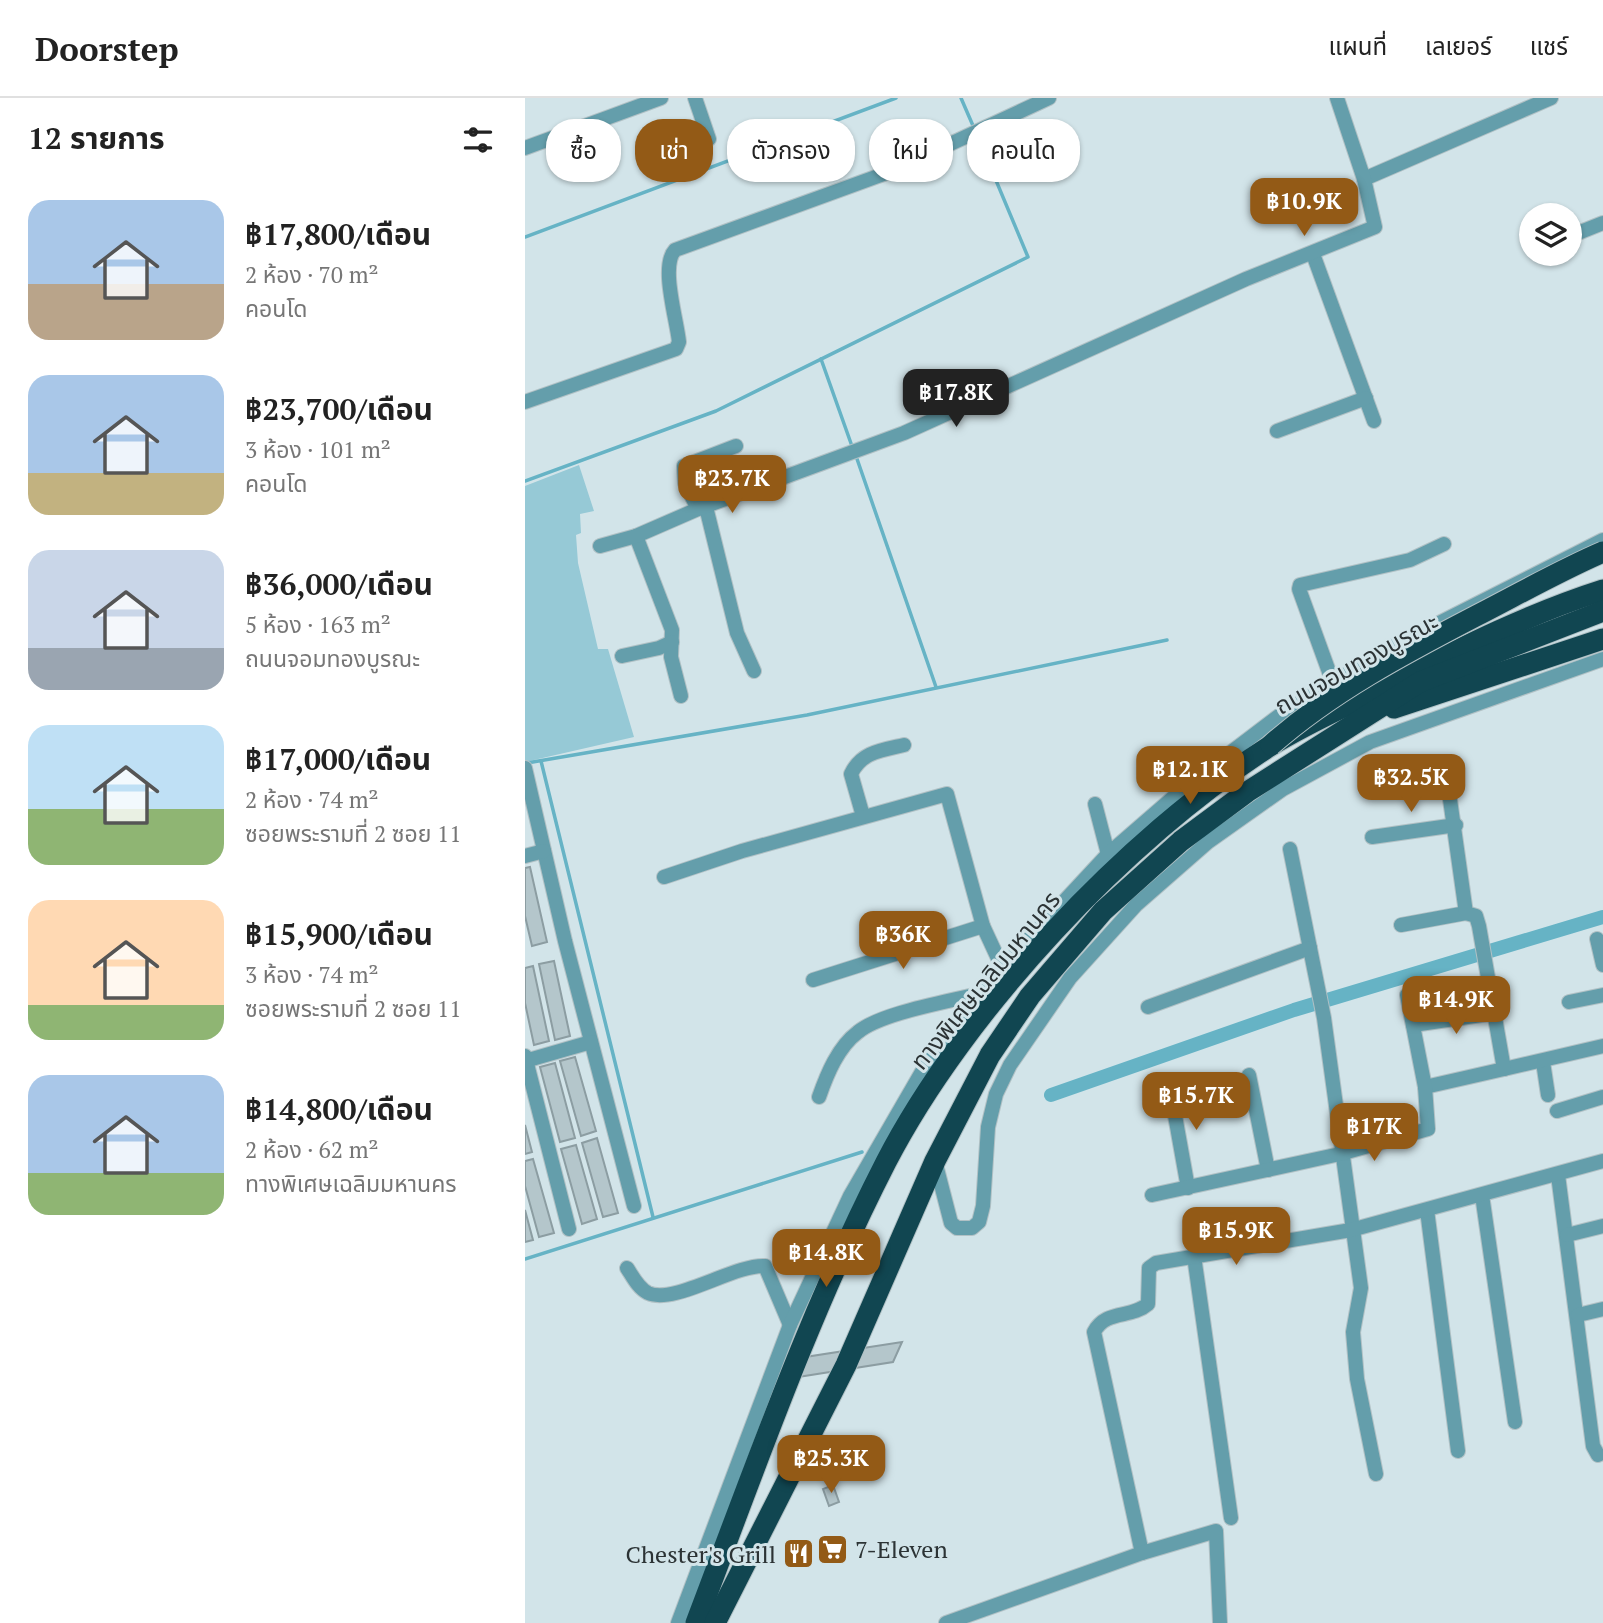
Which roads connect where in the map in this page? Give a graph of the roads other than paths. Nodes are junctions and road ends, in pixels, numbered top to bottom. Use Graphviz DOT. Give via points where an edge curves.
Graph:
graph roads {
  1 [pos="695,98"];
  2 [pos="1049,98"];
  3 [pos="1337,98"];
  4 [pos="1551,98"];
  5 [pos="654,99"];
  6 [pos="702,119"];
  7 [pos="525,148"];
  8 [pos="1364,179"];
  9 [pos="1603,223"];
  10 [pos="1582,231"];
  11 [pos="1313,254"];
  12 [pos="1366,398"];
  13 [pos="525,402"];
  14 [pos="1374,421"];
  15 [pos="1277,430"];
  16 [pos="736,446"];
  17 [pos="702,508"];
  18 [pos="636,536"];
  19 [pos="1603,540"];
  20 [pos="1444,544"];
  21 [pos="600,546"];
  22 [pos="1603,552"];
  23 [pos="1603,559"];
  24 [pos="1603,590"];
  25 [pos="1603,611"];
  26 [pos="672,642"];
  27 [pos="1600,646"];
  28 [pos="622,656"];
  29 [pos="754,671"];
  30 [pos="1332,680"];
  31 [pos="681,696"];
  32 [pos="1359,720"];
  33 [pos="904,745"];
  34 [pos="1271,746"];
  35 [pos="1445,764"];
  36 [pos="525,768"];
  37 [pos="1095,804"];
  38 [pos="863,816"];
  39 [pos="1456,825"];
  40 [pos="1372,837"];
  41 [pos="1290,849"];
  42 [pos="544,851"];
  43 [pos="1108,854"];
  44 [pos="525,856"];
  45 [pos="664,877"];
  46 [pos="1466,913"];
  47 [pos="1401,925"];
  48 [pos="982,926"];
  49 [pos="1597,939"];
  50 [pos="1310,948"];
  51 [pos="1603,965"];
  52 [pos="1002,967"];
  53 [pos="813,980"];
  54 [pos="978,994"];
  55 [pos="1407,995"];
  56 [pos="1603,995"];
  57 [pos="1569,1002"];
  58 [pos="1148,1007"];
  59 [pos="1495,1013"];
  60 [pos="1413,1025"];
  61 [pos="591,1042"];
  62 [pos="1603,1046"];
  63 [pos="525,1059"];
  64 [pos="1543,1062"];
  65 [pos="1504,1069"];
  66 [pos="1249,1075"];
  67 [pos="1169,1082"];
  68 [pos="1425,1087"];
  69 [pos="1548,1094"];
  70 [pos="819,1097"];
  71 [pos="1603,1097"];
  72 [pos="1557,1111"];
  73 [pos="1340,1154"];
  74 [pos="935,1161"];
  75 [pos="1603,1161"];
  76 [pos="1268,1170"];
  77 [pos="1558,1175"];
  78 [pos="1188,1188"];
  79 [pos="1152,1195"];
  80 [pos="1482,1195"];
  81 [pos="634,1206"];
  82 [pos="1427,1210"];
  83 [pos="1603,1226"];
  84 [pos="569,1228"];
  85 [pos="1351,1230"];
  86 [pos="1567,1235"];
  87 [pos="1194,1256"];
  88 [pos="627,1268"];
  89 [pos="1603,1309"];
  90 [pos="1578,1315"];
  91 [pos="790,1325"];
  92 [pos="1515,1422"];
  93 [pos="1458,1451"];
  94 [pos="1598,1455"];
  95 [pos="1376,1474"];
  96 [pos="1231,1518"];
  97 [pos="1142,1553"];
  98 [pos="982,1617"];
  99 [pos="678,1623"];
  100 [pos="694,1623"];
  101 [pos="715,1623"];
  102 [pos="946,1623"];
  103 [pos="1220,1623"];
  1 -- 6 [label="street"];
  2 -- 13 [label="street" via="892,171 675,250 668,271 679,342 676,349"];
  3 -- 8 [label="street"];
  4 -- 8 [label="street"];
  5 -- 7 [label="street"];
  8 -- 11 [label="street" via="1375,227"];
  9 -- 10 [label="street"];
  11 -- 12 [label="street"];
  11 -- 17 [label="street" via="1246,279 1037,375"];
  12 -- 14 [label="street"];
  12 -- 15 [label="street"];
  16 -- 17 [label="street" via="684,466 685,483"];
  17 -- 18 [label="street"];
  17 -- 29 [label="street" via="737,633"];
  18 -- 21 [label="street"];
  18 -- 26 [label="street" via="672,630"];
  19 -- 30 [label="street, ถนนจอมทองบูรณะ"];
  20 -- 30 [label="street" via="1410,560 1300,584 1318,650"];
  22 -- 34 [label="highway, bridge" via="1408,652 1305,715"];
  23 -- 100 [label="street, ถนนจอมทองบูรณะ" via="1432,645 1264,741 1140,839 1007,978 935,1073 865,1197 775,1406"];
  24 -- 34 [label="highway, bridge" via="1487,634"];
  25 -- 32 [label="highway" via="1420,682"];
  26 -- 28 [label="street"];
  26 -- 31 [label="street"];
  27 -- 32 [label="highway"];
  27 -- 74 [label="street" via="1370,742 1283,789 1208,842 1136,905 1070,978 1010,1065 988,1127 983,1206 979,1222 972,1228 951,1223"];
  30 -- 43 [label="street, ถนนจอมทองบูรณะ" via="1184,788"];
  32 -- 74 [label="highway, ทางพิเศษเฉลิมมหานคร" via="1225,808 1103,911 990,1055"];
  33 -- 38 [label="street" via="872,752 855,765 851,774"];
  34 -- 100 [label="highway, ทางพิเศษเฉลิมมหานคร" via="1163,827 1105,878 1010,983 943,1069 887,1160 828,1284"];
  35 -- 39 [label="street"];
  36 -- 42 [label="street"];
  37 -- 43 [label="street"];
  38 -- 45 [label="street"];
  38 -- 48 [label="street" via="947,794"];
  39 -- 40 [label="street"];
  39 -- 46 [label="street"];
  41 -- 50 [label="street"];
  42 -- 44 [label="street"];
  42 -- 61 [label="street"];
  43 -- 52 [label="street, ถนนจอมทองบูรณะ"];
  46 -- 47 [label="street"];
  46 -- 59 [label="street" via="1476,916"];
  48 -- 52 [label="street"];
  48 -- 53 [label="street"];
  49 -- 51 [label="street"];
  50 -- 58 [label="street"];
  50 -- 73 [label="street" via="1324,1018"];
  52 -- 54 [label="street, ถนนจอมทองบูรณะ"];
  54 -- 70 [label="street" via="875,1022 857,1032 828,1071"];
  54 -- 91 [label="street, ถนนจอมทองบูรณะ" via="946,1033 901,1105 850,1196"];
  55 -- 60 [label="street"];
  56 -- 57 [label="street"];
  59 -- 60 [label="street"];
  59 -- 65 [label="street"];
  60 -- 68 [label="street"];
  61 -- 63 [label="street"];
  61 -- 81 [label="street"];
  62 -- 64 [label="street"];
  63 -- 84 [label="street"];
  64 -- 65 [label="street"];
  64 -- 69 [label="street"];
  65 -- 68 [label="street"];
  66 -- 76 [label="street"];
  67 -- 78 [label="street"];
  68 -- 73 [label="street" via="1428,1129"];
  71 -- 72 [label="street"];
  73 -- 76 [label="street"];
  73 -- 85 [label="street"];
  74 -- 101 [label="highway, ทางพิเศษเฉลิมมหานคร" via="845,1364"];
  75 -- 77 [label="street"];
  76 -- 78 [label="street"];
  77 -- 80 [label="street"];
  77 -- 86 [label="street"];
  78 -- 79 [label="street"];
  80 -- 82 [label="street"];
  80 -- 92 [label="street"];
  82 -- 85 [label="street"];
  82 -- 93 [label="street"];
  83 -- 86 [label="street"];
  85 -- 87 [label="street"];
  85 -- 95 [label="street" via="1361,1295 1353,1332 1357,1379"];
  86 -- 90 [label="street"];
  87 -- 96 [label="street"];
  87 -- 97 [label="street" via="1149,1268 1148,1304 1142,1310 1108,1317 1094,1332"];
  88 -- 91 [label="street" via="638,1286 656,1295 765,1266"];
  89 -- 90 [label="street"];
  90 -- 94 [label="street" via="1593,1446"];
  91 -- 99 [label="street, ถนนจอมทองบูรณะ"];
  97 -- 98 [label="street"];
  97 -- 103 [label="street" via="1216,1531"];
  98 -- 102 [label="street"];
}
